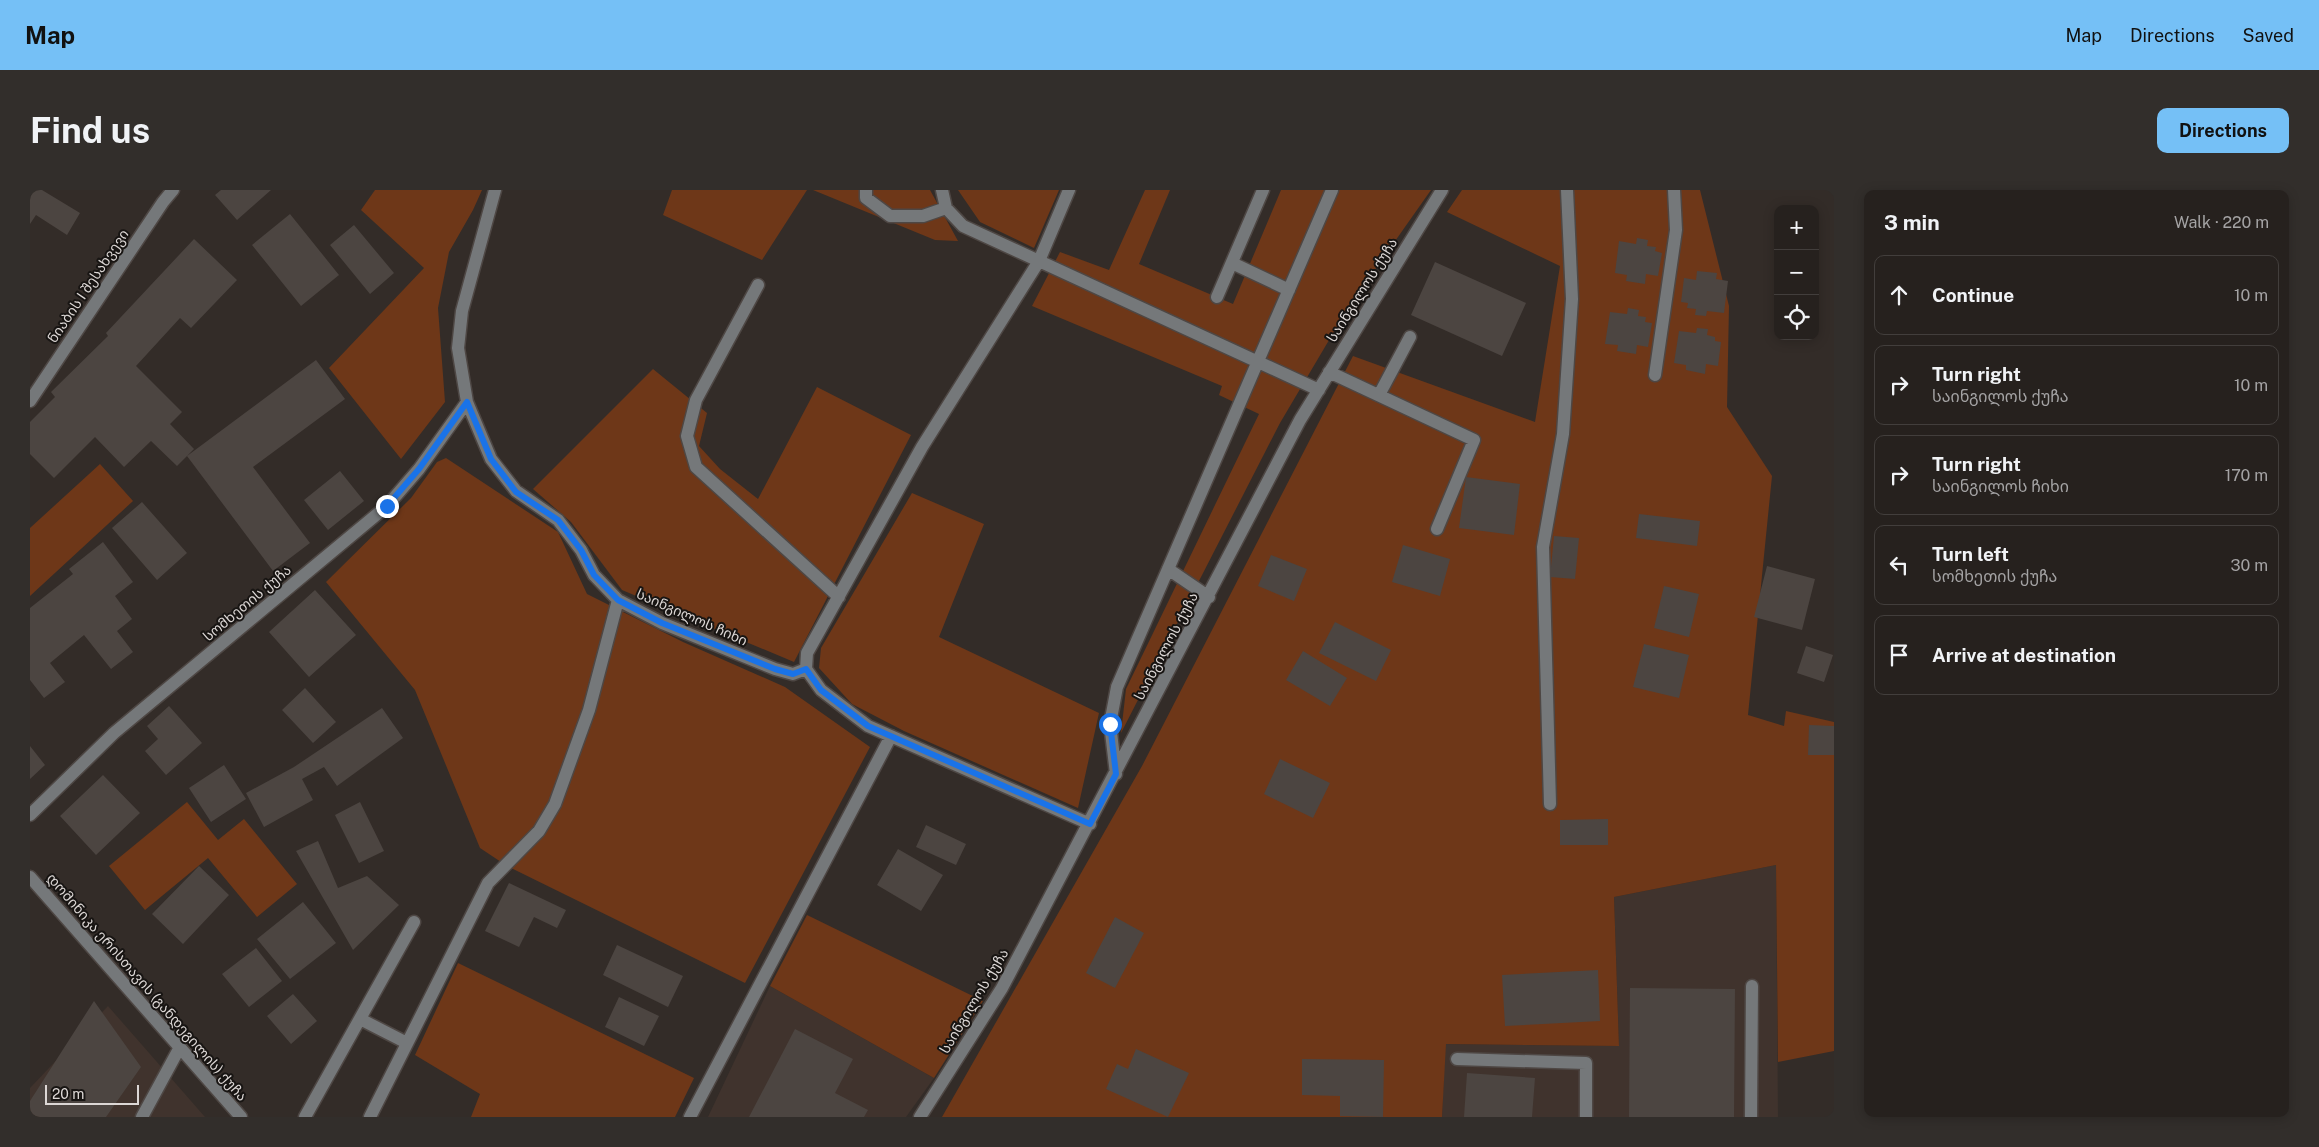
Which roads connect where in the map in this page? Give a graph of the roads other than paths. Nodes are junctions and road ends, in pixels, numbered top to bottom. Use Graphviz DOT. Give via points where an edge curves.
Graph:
graph roads {
  1 [pos="173,190"];
  2 [pos="495,190"];
  3 [pos="866,190"];
  4 [pos="942,190"];
  5 [pos="1069,190"];
  6 [pos="1263,190"];
  7 [pos="1332,190"];
  8 [pos="1442,190"];
  9 [pos="1566,190"];
  10 [pos="1674,190"];
  11 [pos="946,208"];
  12 [pos="1039,261"];
  13 [pos="1232,264"];
  14 [pos="758,285"];
  15 [pos="1288,290"];
  16 [pos="1217,298"];
  17 [pos="1410,337"];
  18 [pos="1258,362"];
  19 [pos="1329,372"];
  20 [pos="1655,375"];
  21 [pos="1319,390"];
  22 [pos="1379,395"];
  23 [pos="30,401"];
  24 [pos="467,402"];
  25 [pos="1437,528"];
  26 [pos="1168,569"];
  27 [pos="839,597"];
  28 [pos="1209,597"];
  29 [pos="618,600"];
  30 [pos="806,669"];
  31 [pos="891,736"];
  32 [pos="1116,774"];
  33 [pos="1550,804"];
  34 [pos="30,815"];
  35 [pos="1090,824"];
  36 [pos="30,876"];
  37 [pos="414,922"];
  38 [pos="1752,986"];
  39 [pos="360,1019"];
  40 [pos="407,1043"];
  41 [pos="180,1047"];
  42 [pos="1457,1059"];
  43 [pos="142,1117"];
  44 [pos="241,1117"];
  45 [pos="305,1117"];
  46 [pos="370,1117"];
  47 [pos="690,1117"];
  48 [pos="920,1117"];
  49 [pos="1586,1117"];
  50 [pos="1751,1117"];
  1 -- 23 [label="street, ნიაბის I შესახვევი"];
  2 -- 24 [label="street, საინგილოს ჩიხი" via="462,311 458,348"];
  3 -- 11 [label="street" via="866,198 890,216 924,216"];
  4 -- 11 [label="street"];
  5 -- 12 [label="street"];
  6 -- 13 [label="street"];
  7 -- 15 [label="street"];
  8 -- 19 [label="street, საინგილოს ქუჩა"];
  9 -- 33 [label="street" via="1571,318 1563,434 1543,547"];
  10 -- 20 [label="street" via="1676,230"];
  11 -- 12 [label="street" via="963,226"];
  12 -- 18 [label="street"];
  12 -- 27 [label="street" via="922,447"];
  13 -- 15 [label="street"];
  13 -- 16 [label="street"];
  14 -- 27 [label="street" via="696,400 686,436 696,467"];
  15 -- 18 [label="street"];
  17 -- 22 [label="street"];
  18 -- 21 [label="street"];
  18 -- 26 [label="street"];
  19 -- 21 [label="street, საინგილოს ქუჩა"];
  19 -- 22 [label="street"];
  21 -- 28 [label="street, საინგილოს ქუჩა" via="1300,420"];
  22 -- 25 [label="street" via="1474,440"];
  24 -- 29 [label="street, საინგილოს ჩიხი" via="491,459 516,492 558,520 581,550 594,575"];
  24 -- 34 [label="street, სომხეთის ქუჩა" via="419,469 387,506 114,733"];
  26 -- 28 [label="street"];
  26 -- 32 [label="street" via="1117,687 1110,724"];
  27 -- 30 [label="street" via="807,653"];
  28 -- 32 [label="street, საინგილოს ქუჩა"];
  29 -- 30 [label="street, საინგილოს ჩიხი" via="662,623 775,669 793,674"];
  29 -- 40 [label="street" via="589,710 555,804 539,831 488,882"];
  30 -- 31 [label="street" via="821,690 868,726"];
  31 -- 35 [label="street"];
  31 -- 47 [label="street"];
  32 -- 35 [label="street, საინგილოს ქუჩა"];
  35 -- 48 [label="street, საინგილოს ქუჩა" via="1002,988"];
  36 -- 41 [label="street, დომინიკა ერისთავის (განდეგილის) ქუჩა"];
  37 -- 39 [label="street"];
  38 -- 50 [label="street"];
  39 -- 40 [label="street"];
  39 -- 45 [label="street"];
  40 -- 46 [label="street"];
  41 -- 43 [label="street"];
  41 -- 44 [label="street, დომინიკა ერისთავის (განდეგილის) ქუჩა"];
  42 -- 49 [label="street" via="1586,1063"];
}
